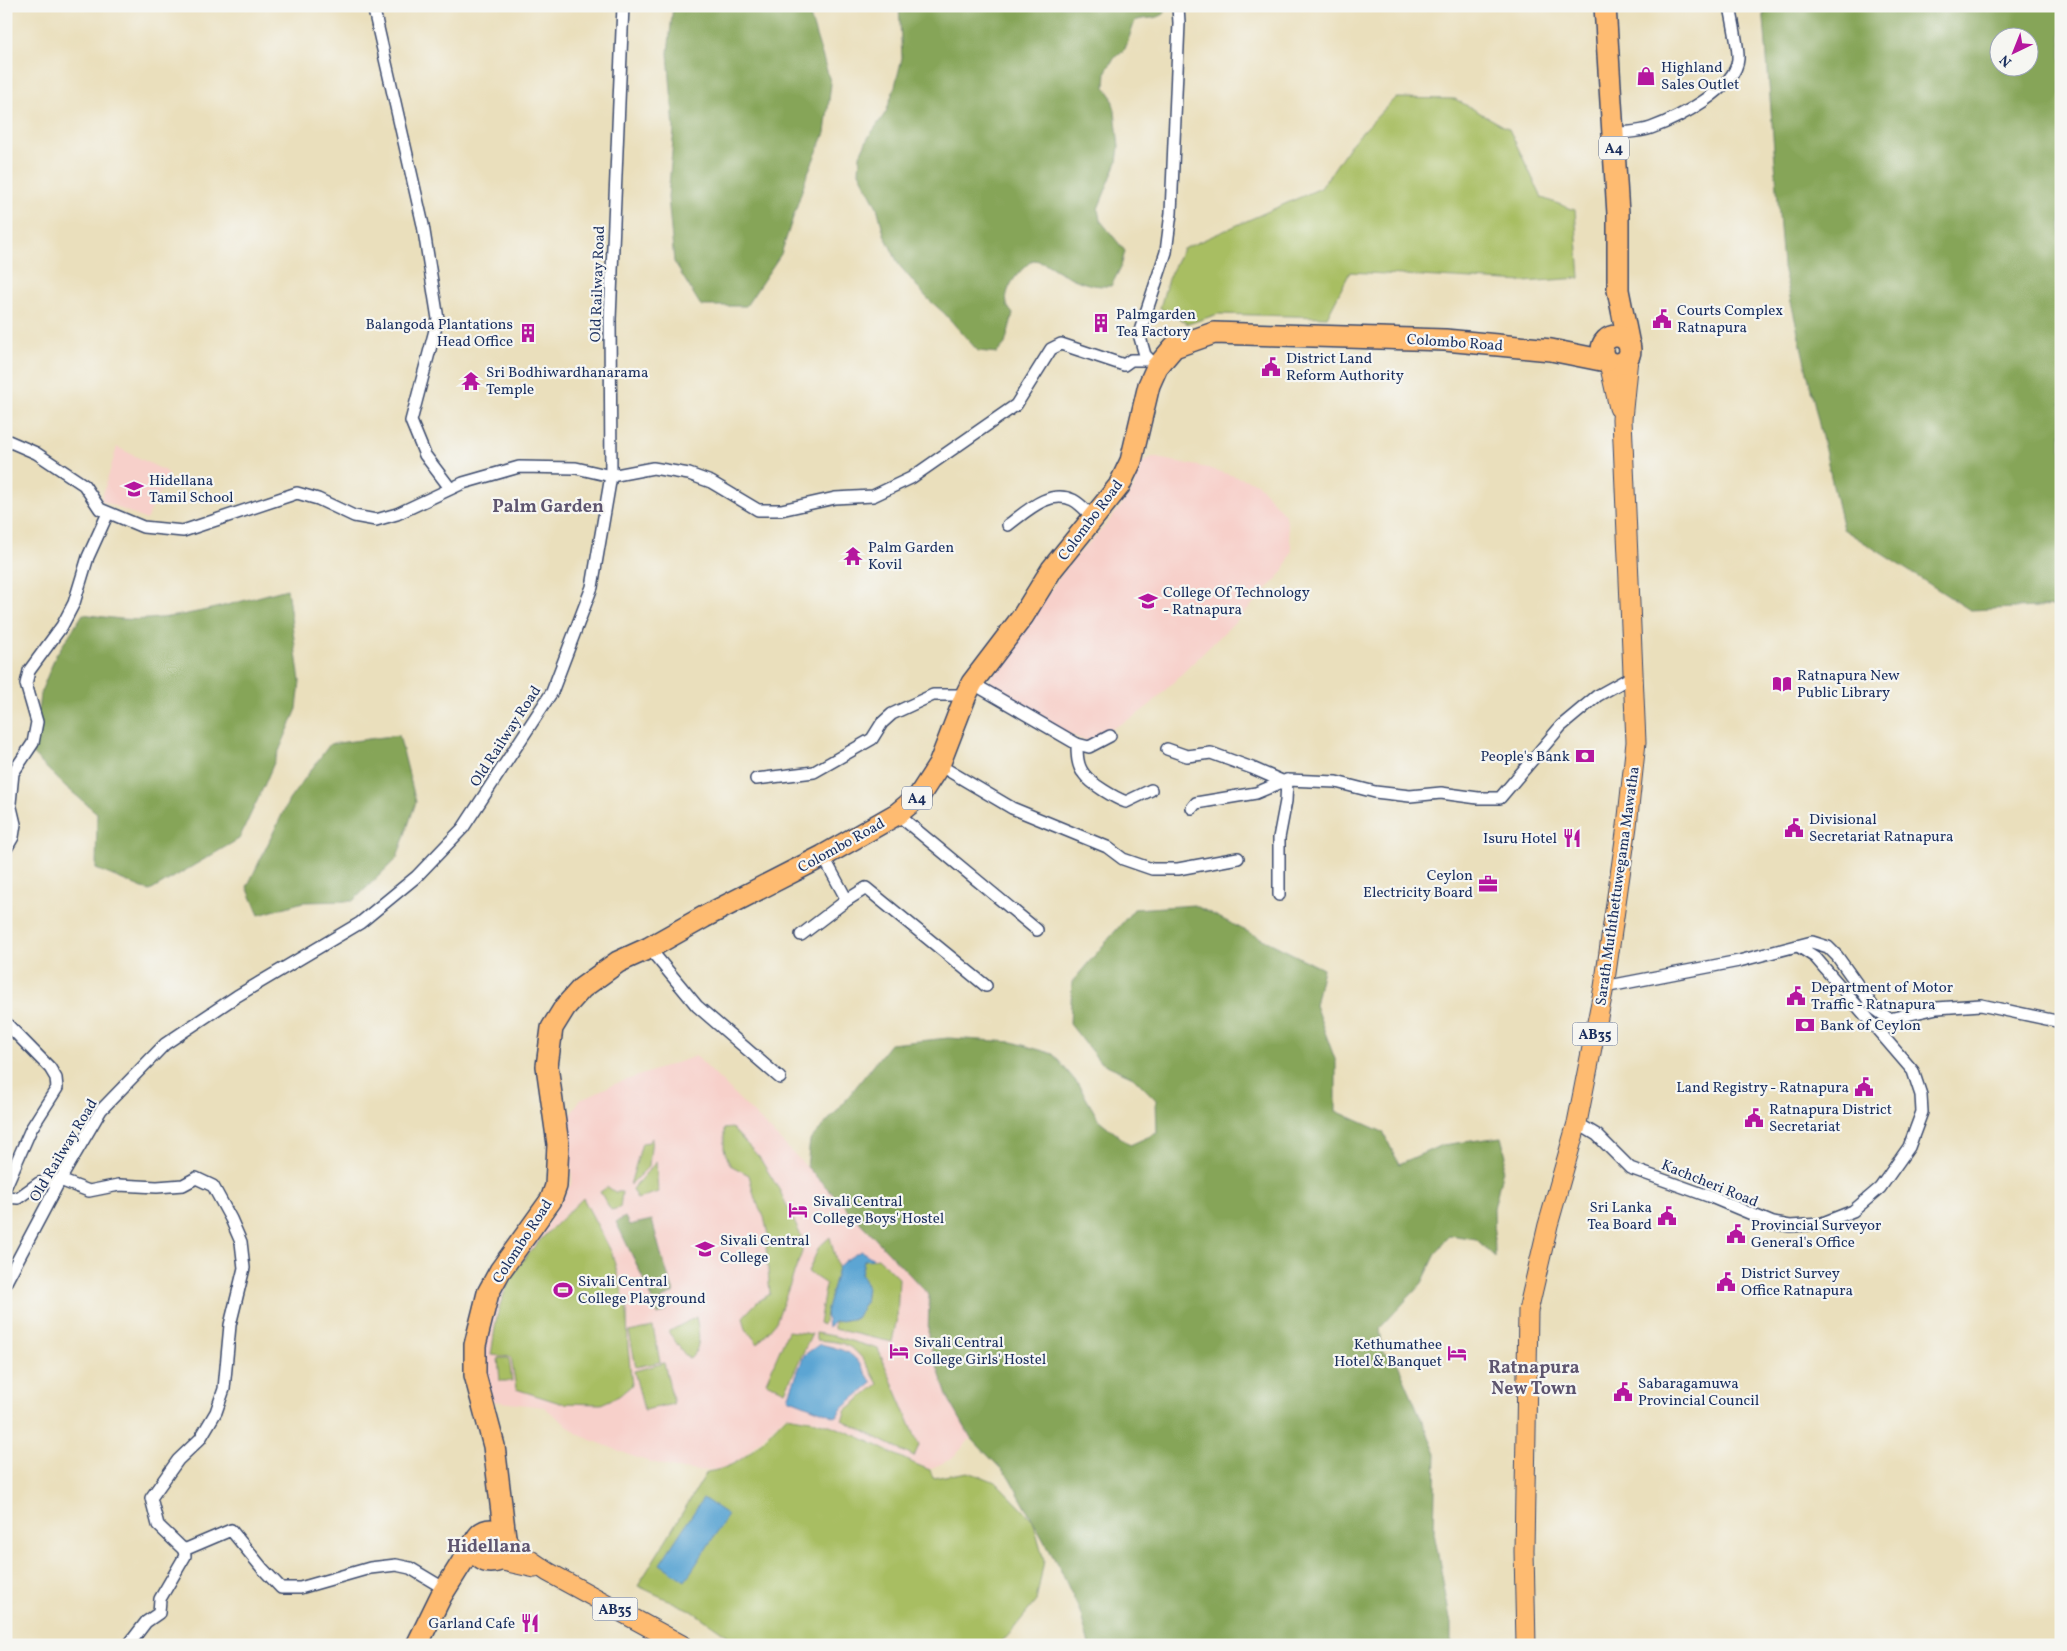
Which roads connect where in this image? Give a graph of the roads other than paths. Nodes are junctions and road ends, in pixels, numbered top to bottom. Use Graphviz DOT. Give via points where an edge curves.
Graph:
graph roads {
  1 [pos="373,6"];
  2 [pos="623,6"];
  3 [pos="1178,6"];
  4 [pos="1605,6"];
  5 [pos="1730,6"];
  6 [pos="1613,134"];
  7 [pos="1613,352"];
  8 [pos="1154,364"];
  9 [pos="6,440"];
  10 [pos="611,476"];
  11 [pos="450,488"];
  12 [pos="108,513"];
  13 [pos="1094,518"];
  14 [pos="1008,524"];
  15 [pos="1633,676"];
  16 [pos="969,689"];
  17 [pos="1110,736"];
  18 [pos="1077,744"];
  19 [pos="1167,749"];
  20 [pos="938,766"];
  21 [pos="756,780"];
  22 [pos="1285,781"];
  23 [pos="1151,790"];
  24 [pos="1192,808"];
  25 [pos="897,814"];
  26 [pos="6,849"];
  27 [pos="823,856"];
  28 [pos="1238,858"];
  29 [pos="1279,895"];
  30 [pos="846,900"];
  31 [pos="1037,930"];
  32 [pos="801,935"];
  33 [pos="1798,946"];
  34 [pos="649,948"];
  35 [pos="986,986"];
  36 [pos="1604,988"];
  37 [pos="2061,1022"];
  38 [pos="6,1023"];
  39 [pos="780,1078"];
  40 [pos="1577,1123"];
  41 [pos="60,1180"];
  42 [pos="6,1186"];
  43 [pos="6,1198"];
  44 [pos="6,1282"];
  45 [pos="497,1472"];
  46 [pos="477,1538"];
  47 [pos="505,1538"];
  48 [pos="184,1550"];
  49 [pos="496,1561"];
  50 [pos="548,1572"];
  51 [pos="443,1593"];
  52 [pos="131,1645"];
  53 [pos="417,1645"];
  54 [pos="682,1645"];
  55 [pos="1526,1645"];
  1 -- 11 [label="street" via="423,225 438,319 412,421 425,455"];
  2 -- 10 [label="street, Old Railway Road" via="610,319"];
  3 -- 8 [label="street" via="1171,212 1166,252 1139,334 1145,355"];
  4 -- 6 [label="highway, A4"];
  5 -- 6 [label="street" via="1738,59 1732,77 1682,114 1649,129"];
  6 -- 7 [label="highway, A4" via="1618,214 1618,290"];
  7 -- 8 [label="highway, Colombo Road / A4" via="1446,340 1214,333 1174,347"];
  7 -- 15 [label="main road, Sarath Muththettuwegama Mawatha / AB35" via="1622,419"];
  8 -- 10 [label="street" via="1132,360 1124,365 1061,344 1051,349 1016,405 911,478 873,496 835,498 782,510 758,510 711,482 689,474 653,468"];
  8 -- 13 [label="highway, Colombo Road / A4" via="1131,461 1119,486"];
  9 -- 12 [label="street" via="36,453 84,485 100,509"];
  10 -- 11 [label="street" via="576,468 519,467"];
  10 -- 41 [label="street, Old Railway Road" via="592,587 552,692 463,828 416,877 360,923 237,996 165,1044 101,1110"];
  11 -- 12 [label="street" via="397,514 376,520 354,516 297,493 183,531 143,527"];
  12 -- 26 [label="street" via="88,558 74,603 62,626 29,671 26,684 37,722 33,743 13,773 10,803 15,824 13,837"];
  13 -- 14 [label="street" via="1075,500 1060,496 1038,503"];
  13 -- 16 [label="highway, Colombo Road / A4" via="1052,569 1023,616"];
  15 -- 22 [label="street" via="1597,696 1561,726 1500,798 1441,793 1410,796 1375,792 1336,782"];
  15 -- 36 [label="main road, Sarath Muththettuwegama Mawatha / AB35" via="1636,742"];
  16 -- 18 [label="street"];
  16 -- 20 [label="highway, Colombo Road / A4"];
  16 -- 21 [label="street" via="933,695 892,714 872,739 814,772"];
  17 -- 18 [label="street" via="1089,747"];
  18 -- 23 [label="street" via="1077,759 1084,774 1114,798 1126,802"];
  19 -- 22 [label="street" via="1187,756 1210,754"];
  20 -- 25 [label="highway, Colombo Road / A4" via="919,796"];
  20 -- 28 [label="street" via="1012,808 1152,869 1178,869"];
  22 -- 24 [label="street" via="1256,793 1196,803"];
  22 -- 29 [label="street" via="1286,801 1279,838"];
  25 -- 27 [label="highway, Colombo Road / A4"];
  25 -- 31 [label="street"];
  27 -- 30 [label="street"];
  27 -- 34 [label="highway, Colombo Road / A4"];
  30 -- 32 [label="street"];
  30 -- 35 [label="street" via="866,888"];
  33 -- 36 [label="street"];
  33 -- 37 [label="street" via="1812,942 1828,947 1874,1008 1889,1019 1937,1008 1981,1005"];
  33 -- 40 [label="street, Kachcheri Road" via="1815,958 1913,1071 1921,1095 1922,1112 1909,1147 1880,1188 1852,1211 1820,1224 1790,1226 1773,1223 1711,1196 1630,1168 1597,1135"];
  34 -- 39 [label="street" via="698,1006"];
  34 -- 45 [label="highway, Colombo Road / A4" via="618,962 582,988 552,1028 547,1066 558,1144 556,1186 551,1200 488,1293 475,1345 475,1375 494,1446"];
  36 -- 40 [label="main road, Sarath Muththettuwegama Mawatha / AB35"];
  38 -- 42 [label="street" via="50,1068 57,1088 31,1129"];
  40 -- 55 [label="main road, Sarath Muththettuwegama Mawatha / AB35" via="1528,1311 1524,1550"];
  41 -- 43 [label="street" via="39,1182 18,1198"];
  41 -- 44 [label="street, Old Railway Road"];
  41 -- 48 [label="street" via="89,1191 119,1185 183,1185 196,1178 213,1186 232,1219 240,1242 244,1268 230,1325 224,1389 216,1412 200,1439 178,1460 151,1498 158,1525"];
  45 -- 46 [label="highway, Colombo Road / A4" via="489,1512"];
  45 -- 47 [label="highway, Colombo Road / A4"];
  46 -- 47 [label="highway" via="486,1530 501,1533"];
  46 -- 49 [label="highway" via="475,1546 479,1556"];
  46 -- 51 [label="highway, Colombo Road / A4"];
  47 -- 49 [label="highway" via="506,1552"];
  47 -- 50 [label="main road" via="514,1549"];
  48 -- 51 [label="street" via="231,1530 281,1588 300,1588 370,1568 396,1565 410,1568"];
  48 -- 52 [label="street" via="185,1556 160,1600 160,1613 146,1622"];
  49 -- 50 [label="main road"];
  49 -- 51 [label="highway, Colombo Road / A4"];
  50 -- 54 [label="main road, AB35"];
  51 -- 53 [label="highway, Colombo Road / A4"];
}
